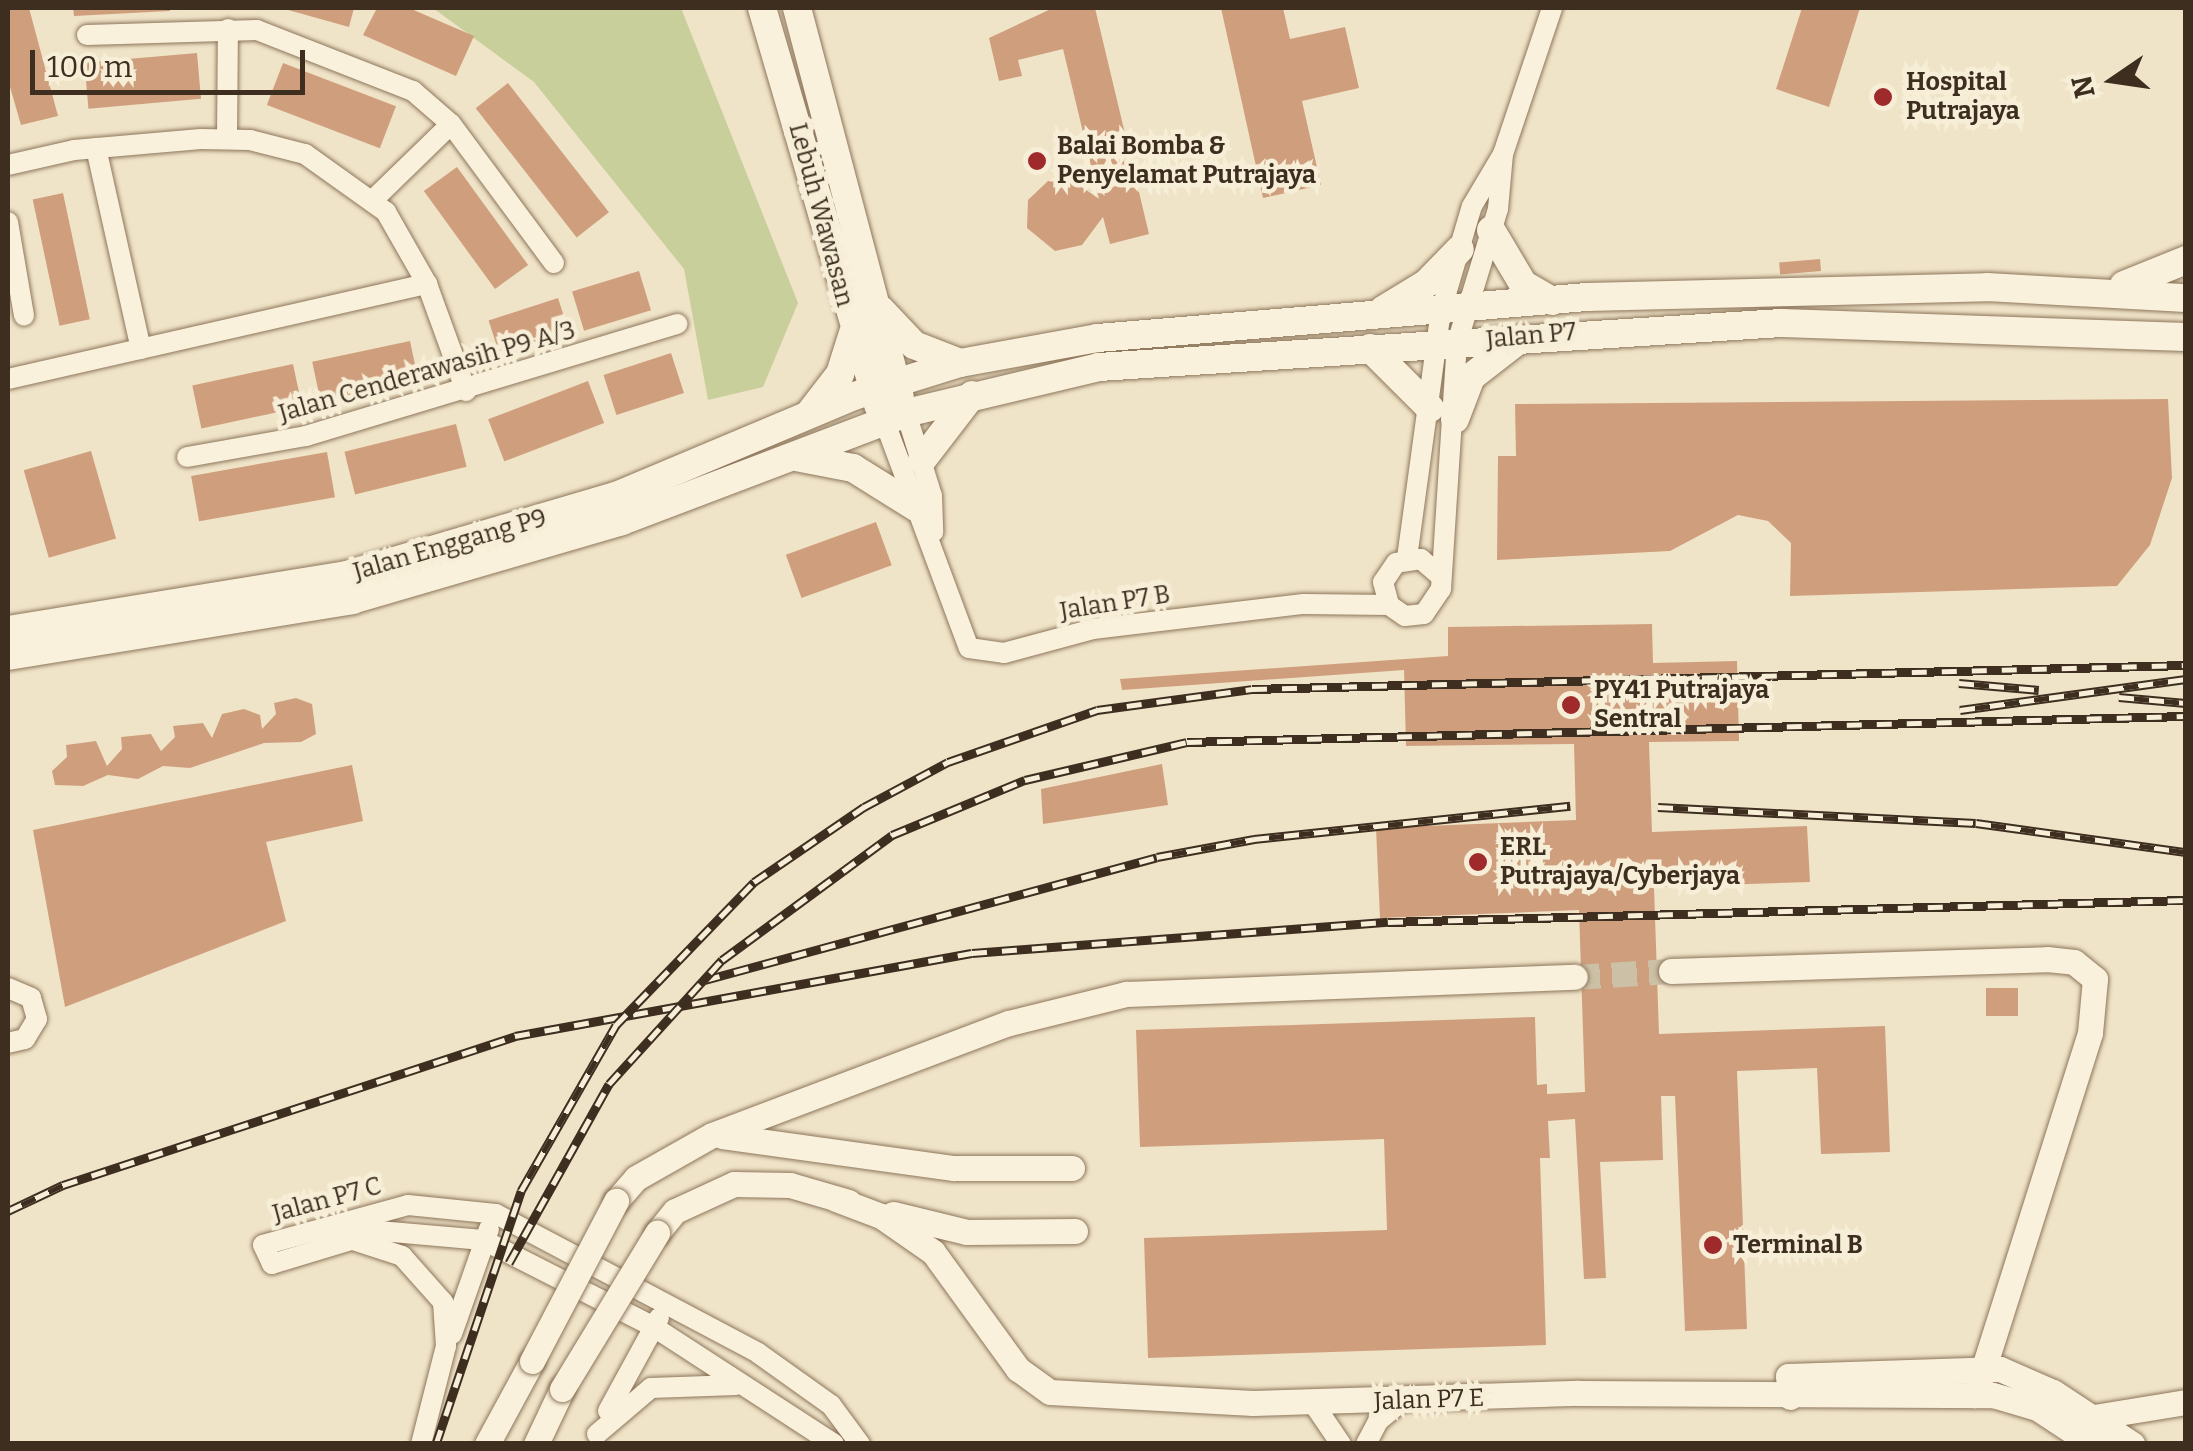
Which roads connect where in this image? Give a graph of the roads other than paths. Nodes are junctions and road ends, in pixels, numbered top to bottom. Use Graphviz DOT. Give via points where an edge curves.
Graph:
graph roads {
  1 [pos="798,8"];
  2 [pos="1552,8"];
  3 [pos="762,15"];
  4 [pos="228,30"];
  5 [pos="86,35"];
  6 [pos="451,124"];
  7 [pos="226,140"];
  8 [pos="96,148"];
  9 [pos="1503,154"];
  10 [pos="8,166"];
  11 [pos="374,198"];
  12 [pos="8,222"];
  13 [pos="1491,230"];
  14 [pos="1460,249"];
  15 [pos="2186,260"];
  16 [pos="554,263"];
  17 [pos="427,284"];
  18 [pos="2032,287"];
  19 [pos="2186,298"];
  20 [pos="1552,301"];
  21 [pos="876,306"];
  22 [pos="1453,309"];
  23 [pos="24,316"];
  24 [pos="1368,317"];
  25 [pos="677,324"];
  26 [pos="852,332"];
  27 [pos="1526,336"];
  28 [pos="2186,337"];
  29 [pos="1446,344"];
  30 [pos="1370,348"];
  31 [pos="142,349"];
  32 [pos="960,363"];
  33 [pos="8,379"];
  34 [pos="884,387"];
  35 [pos="466,391"];
  36 [pos="973,394"];
  37 [pos="1442,414"];
  38 [pos="808,415"];
  39 [pos="895,417"];
  40 [pos="187,456"];
  41 [pos="790,456"];
  42 [pos="922,460"];
  43 [pos="917,508"];
  44 [pos="933,534"];
  45 [pos="1406,558"];
  46 [pos="1438,574"];
  47 [pos="1389,605"];
  48 [pos="14,625"];
  49 [pos="8,656"];
  50 [pos="1671,971"];
  51 [pos="1575,977"];
  52 [pos="8,988"];
  53 [pos="8,1043"];
  54 [pos="712,1134"];
  55 [pos="1072,1168"];
  56 [pos="836,1199"];
  57 [pos="496,1214"];
  58 [pos="346,1216"];
  59 [pos="1076,1231"];
  60 [pos="350,1238"];
  61 [pos="484,1240"];
  62 [pos="667,1303"];
  63 [pos="654,1327"];
  64 [pos="532,1361"];
  65 [pos="442,1369"];
  66 [pos="1980,1369"];
  67 [pos="1789,1386"];
  68 [pos="562,1389"];
  69 [pos="757,1391"];
  70 [pos="1975,1395"];
  71 [pos="1401,1402"];
  72 [pos="2186,1402"];
  73 [pos="1314,1403"];
  74 [pos="2094,1417"];
  75 [pos="595,1439"];
  76 [pos="421,1444"];
  77 [pos="487,1444"];
  78 [pos="503,1444"];
  79 [pos="536,1444"];
  80 [pos="548,1444"];
  81 [pos="834,1444"];
  82 [pos="860,1444"];
  83 [pos="1341,1444"];
  84 [pos="1366,1444"];
  85 [pos="2092,1444"];
  86 [pos="2132,1444"];
  1 -- 21 [label="main road, Lebuh Wawasan"];
  2 -- 9 [label="street"];
  3 -- 26 [label="main road, Lebuh Wawasan"];
  4 -- 5 [label="street"];
  4 -- 6 [label="street" via="257,30 338,57 413,91"];
  4 -- 7 [label="street"];
  6 -- 11 [label="street"];
  6 -- 16 [label="street"];
  7 -- 8 [label="street"];
  7 -- 11 [label="street" via="306,154"];
  8 -- 10 [label="street"];
  8 -- 31 [label="street"];
  9 -- 13 [label="street"];
  9 -- 14 [label="street" via="1472,206"];
  11 -- 17 [label="street"];
  12 -- 23 [label="street"];
  13 -- 20 [label="main road" via="1524,284"];
  13 -- 22 [label="street"];
  14 -- 22 [label="street"];
  14 -- 24 [label="main road" via="1408,298"];
  15 -- 18 [label="main road" via="2158,277 2105,288"];
  17 -- 31 [label="street"];
  17 -- 35 [label="street"];
  18 -- 19 [label="main road, Jalan P7"];
  18 -- 20 [label="main road, Jalan P7"];
  20 -- 22 [label="main road, Jalan P7"];
  21 -- 32 [label="main road" via="908,341"];
  21 -- 34 [label="main road, Lebuh Wawasan"];
  22 -- 24 [label="main road, Jalan P7"];
  22 -- 29 [label="street, Jalan P7 B"];
  24 -- 32 [label="main road, Jalan P7" via="1098,338"];
  25 -- 35 [label="street, Jalan Cenderawasih P9 A/3"];
  26 -- 34 [label="main road, Lebuh Wawasan"];
  26 -- 38 [label="main road" via="840,374"];
  27 -- 28 [label="main road, Jalan P7" via="1800,324"];
  27 -- 29 [label="main road, Jalan P7"];
  27 -- 37 [label="main road" via="1471,377"];
  29 -- 30 [label="main road, Jalan P7"];
  29 -- 37 [label="street, Jalan P7 B"];
  30 -- 36 [label="main road, Jalan P7" via="1099,368"];
  30 -- 37 [label="main road"];
  31 -- 33 [label="street"];
  32 -- 34 [label="main road, Jalan P7"];
  34 -- 38 [label="main road, Jalan Enggang P9"];
  34 -- 39 [label="main road, Lebuh Wawasan"];
  35 -- 40 [label="street, Jalan Cenderawasih P9 A/3" via="306,436"];
  36 -- 39 [label="main road, Jalan P7"];
  36 -- 42 [label="main road"];
  37 -- 45 [label="street, Jalan P7 B"];
  37 -- 46 [label="street, Jalan P7 B"];
  38 -- 48 [label="main road, Jalan Enggang P9" via="616,496 347,575"];
  39 -- 41 [label="main road, Jalan P7"];
  39 -- 42 [label="street, Jalan P7 B"];
  39 -- 43 [label="street, Jalan P7 B"];
  41 -- 43 [label="main road" via="853,468"];
  41 -- 49 [label="main road, Jalan Enggang P9" via="622,521 352,600"];
  42 -- 44 [label="street, Jalan P7 B"];
  43 -- 44 [label="street, Jalan P7 B"];
  44 -- 47 [label="street, Jalan P7 B" via="964,639 987,651 1093,629 1304,604"];
  45 -- 46 [label="street"];
  45 -- 47 [label="street, Jalan P7 B" via="1383,582"];
  46 -- 47 [label="street, Jalan P7 B" via="1441,589 1429,611 1405,616"];
  50 -- 66 [label="street" via="2030,958 2074,962 2095,979 2090,1033"];
  51 -- 54 [label="street" via="1126,994 1009,1024"];
  52 -- 53 [label="street" via="30,998 37,1020 25,1038"];
  54 -- 55 [label="street" via="954,1168"];
  54 -- 64 [label="street, bridge" via="636,1178 616,1201"];
  56 -- 59 [label="street" via="967,1232"];
  56 -- 68 [label="street, bridge" via="790,1185 734,1184 675,1211"];
  56 -- 73 [label="street, Jalan P7 E" via="881,1216 933,1252 1033,1386 1122,1400"];
  57 -- 58 [label="street, Jalan P7 C" via="445,1204"];
  57 -- 61 [label="street"];
  57 -- 62 [label="street, Jalan P7 C"];
  58 -- 60 [label="street"];
  58 -- 60 [label="street, Jalan P7 C" via="261,1250 272,1264"];
  60 -- 61 [label="street, Jalan P7 C" via="410,1230"];
  60 -- 65 [label="street" via="402,1256 434,1286 447,1321"];
  61 -- 63 [label="street, Jalan P7 C"];
  61 -- 65 [label="street"];
  62 -- 63 [label="street"];
  62 -- 82 [label="street, Jalan P7 C" via="801,1381 854,1427"];
  63 -- 69 [label="street, Jalan P7 C"];
  63 -- 75 [label="street"];
  64 -- 77 [label="street"];
  64 -- 78 [label="street"];
  65 -- 76 [label="street"];
  66 -- 67 [label="street, Jalan P7 E"];
  66 -- 70 [label="street"];
  66 -- 74 [label="street, Jalan P7 E" via="2019,1374"];
  67 -- 70 [label="street, Jalan P7 E"];
  67 -- 71 [label="street, Jalan P7 E"];
  68 -- 79 [label="street"];
  68 -- 80 [label="street"];
  69 -- 75 [label="street" via="721,1380 651,1388"];
  69 -- 81 [label="street, Jalan P7 C"];
  70 -- 85 [label="street, Jalan P7 E" via="2037,1408"];
  71 -- 73 [label="street, Jalan P7 E"];
  71 -- 84 [label="street" via="1378,1420"];
  72 -- 74 [label="street"];
  73 -- 83 [label="street"];
  74 -- 86 [label="street, Jalan P7 E"];
}
